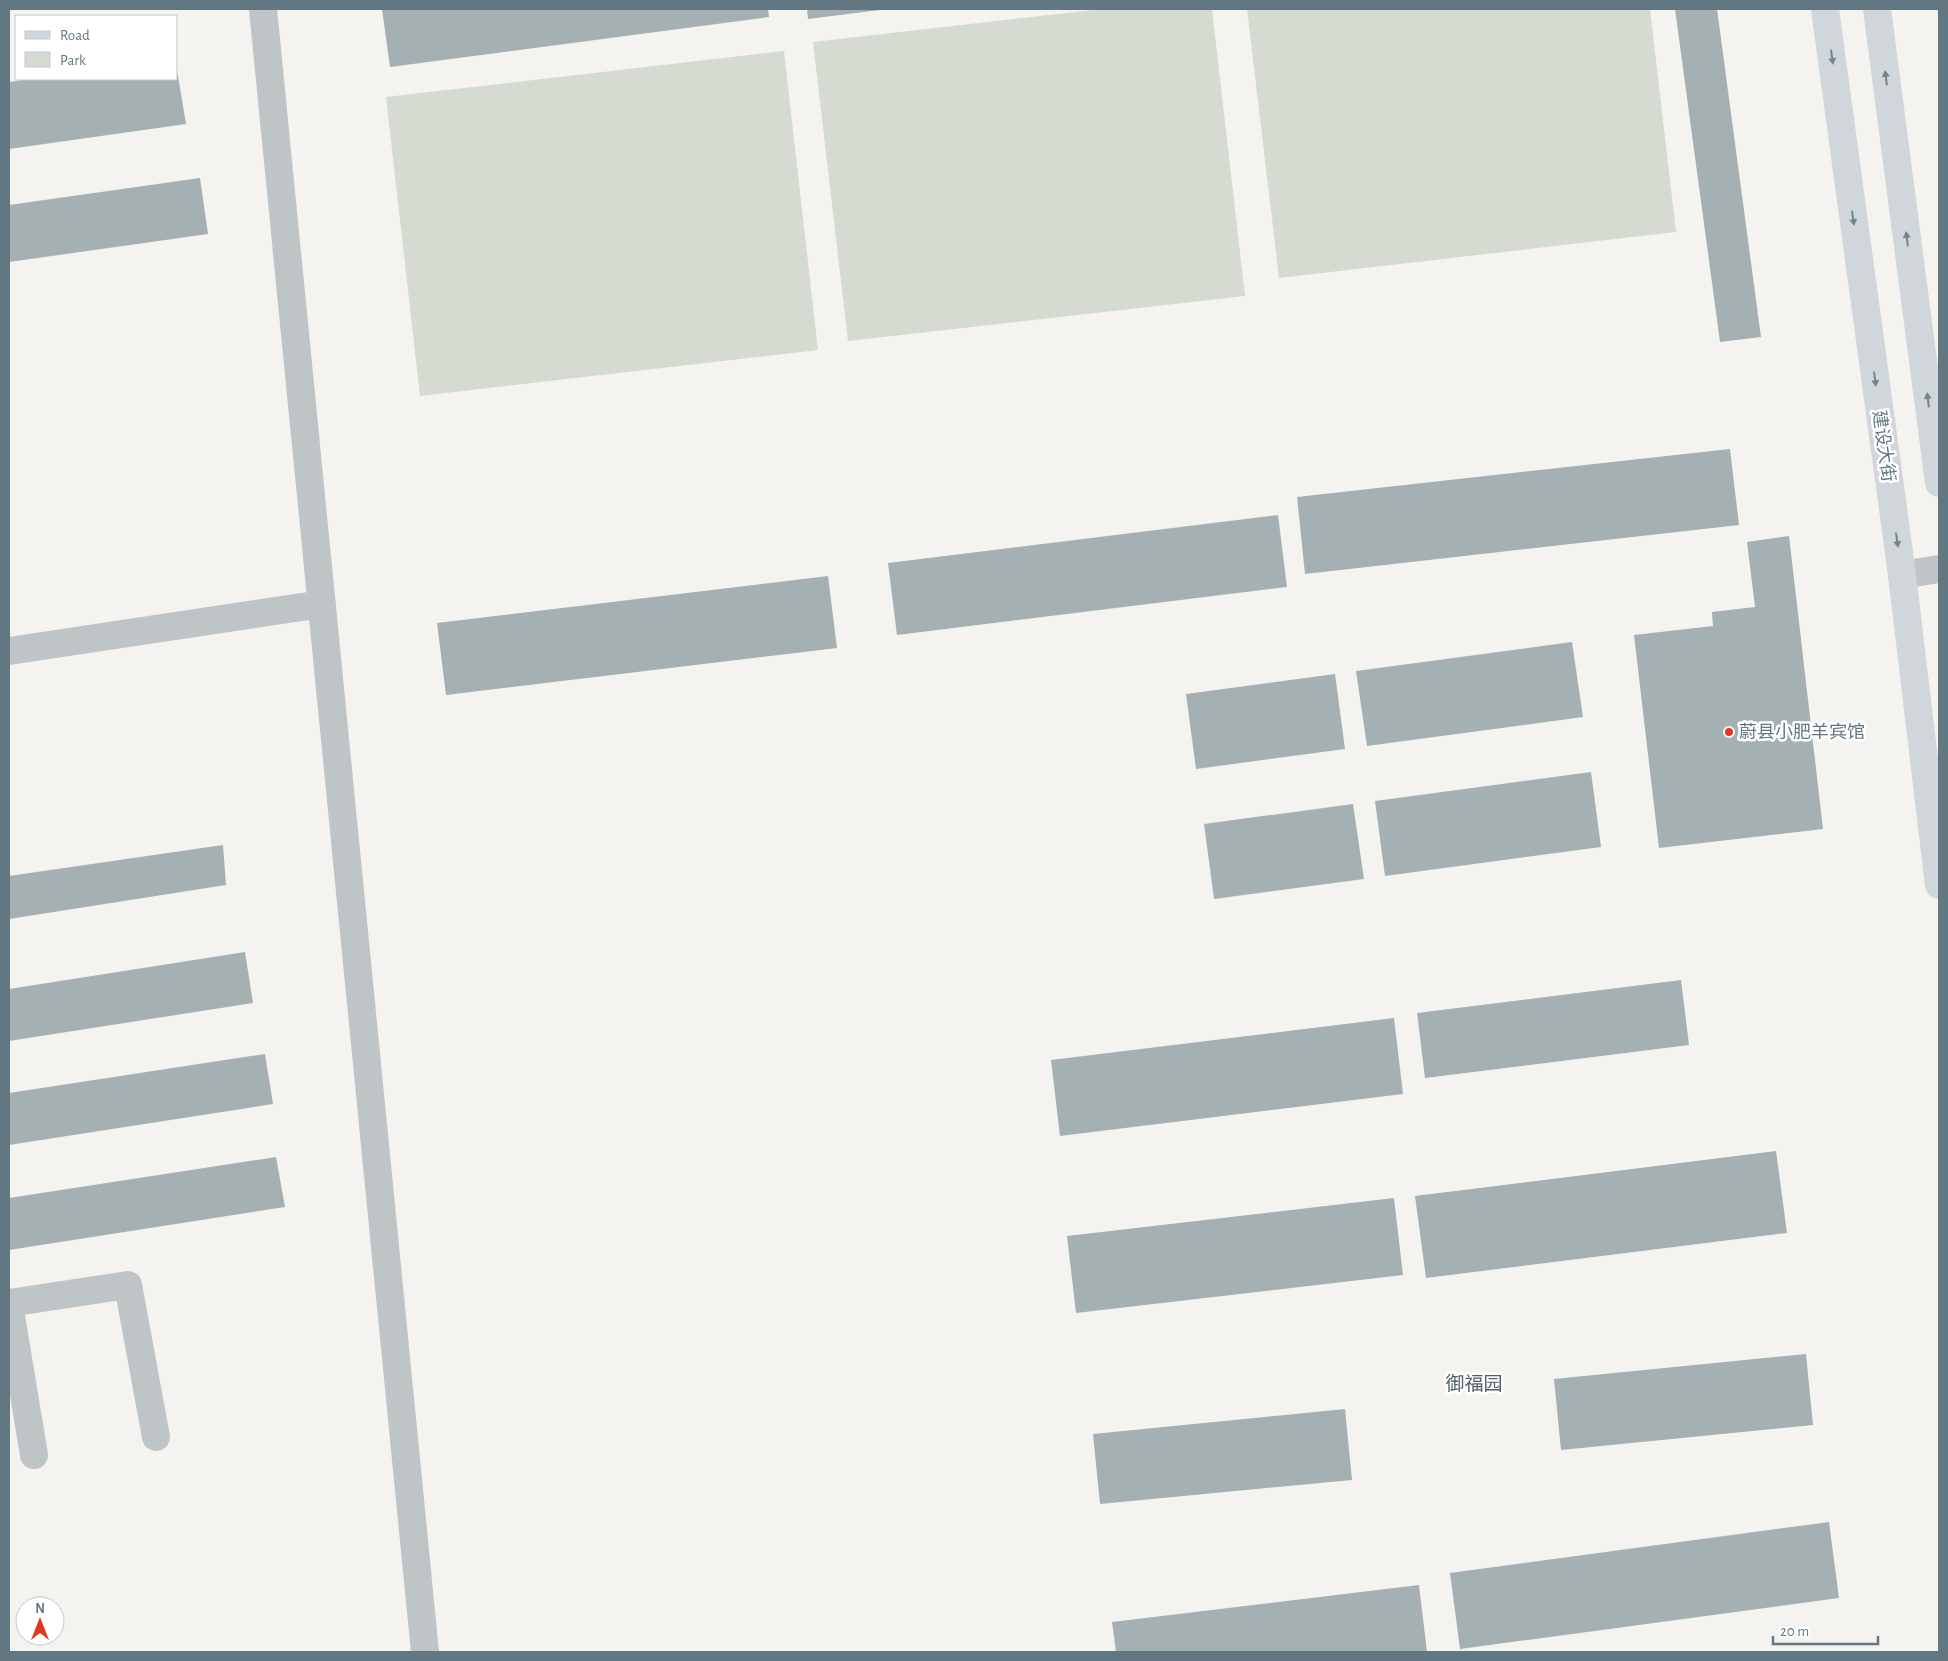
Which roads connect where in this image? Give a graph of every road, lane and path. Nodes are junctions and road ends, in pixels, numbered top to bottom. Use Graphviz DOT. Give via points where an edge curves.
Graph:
graph roads {
  1 [pos="263,9"];
  2 [pos="1825,9"];
  3 [pos="1877,9"];
  4 [pos="1939,483"];
  5 [pos="1939,569"];
  6 [pos="1902,575"];
  7 [pos="322,604"];
  8 [pos="9,651"];
  9 [pos="1939,884"];
  10 [pos="9,1304"];
  11 [pos="156,1437"];
  12 [pos="34,1455"];
  13 [pos="425,1652"];
  1 -- 7 [label="street"];
  2 -- 6 [label="main road, 建设大街, one-way"];
  4 -- 3 [label="main road, one-way"];
  5 -- 6 [label="street"];
  6 -- 9 [label="main road, 建设大街"];
  7 -- 8 [label="street"];
  7 -- 13 [label="street"];
  10 -- 11 [label="street" via="128,1285"];
  10 -- 12 [label="street"];
}
